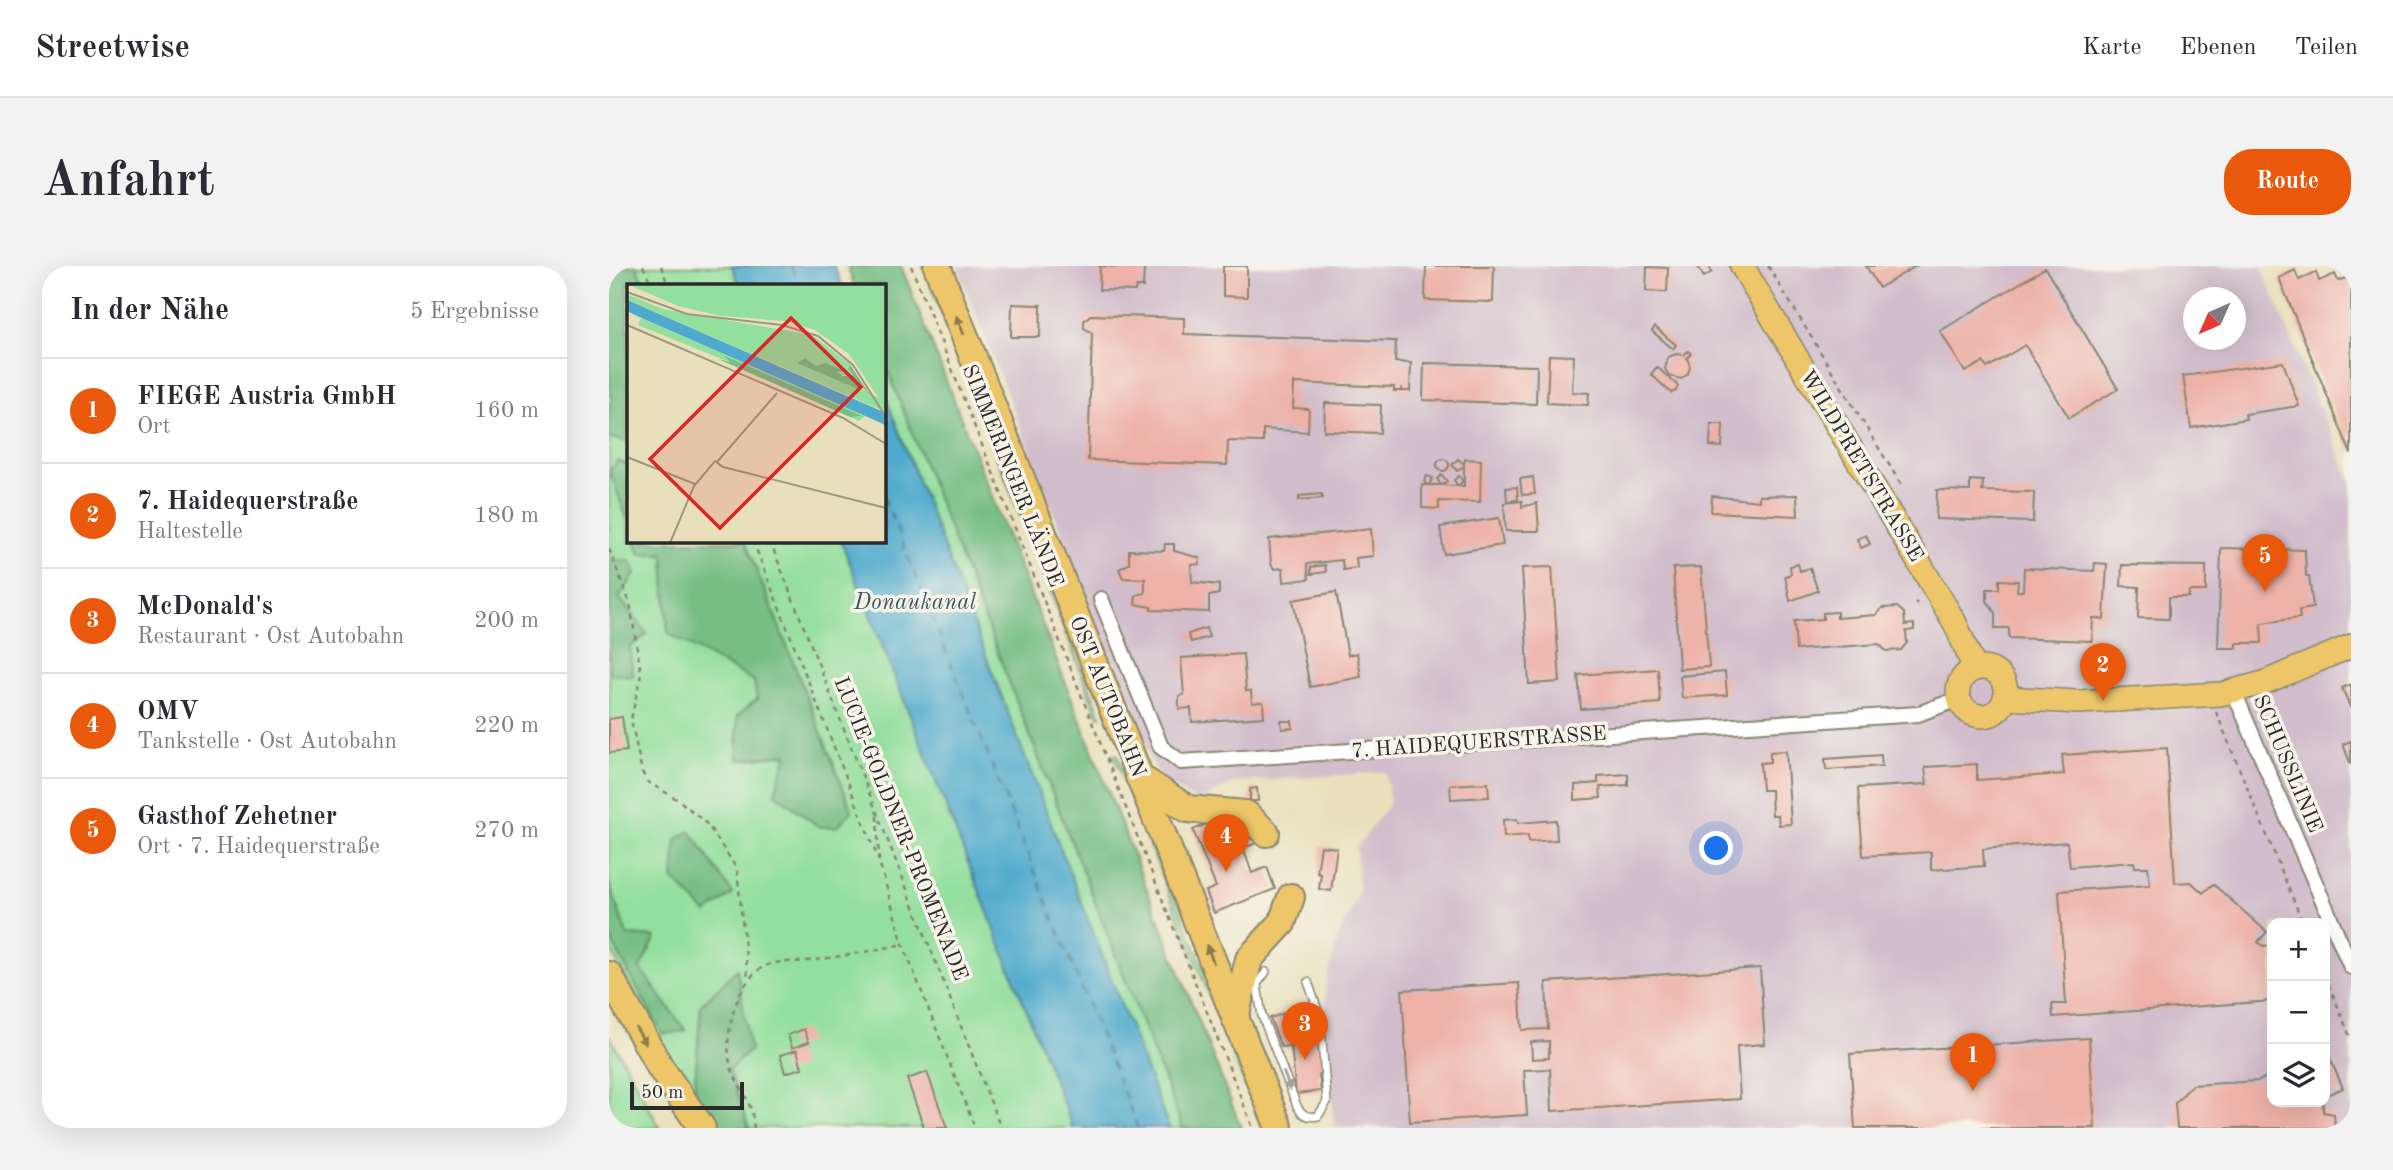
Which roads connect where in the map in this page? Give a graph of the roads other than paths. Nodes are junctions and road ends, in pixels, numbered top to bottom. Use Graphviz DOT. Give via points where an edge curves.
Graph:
graph roads {
  1 [pos="937,266"];
  2 [pos="1742,266"];
  3 [pos="1101,599"];
  4 [pos="2351,646"];
  5 [pos="1975,669"];
  6 [pos="2223,694"];
  7 [pos="2005,698"];
  8 [pos="1958,699"];
  9 [pos="1138,775"];
  10 [pos="1266,834"];
  11 [pos="1291,897"];
  12 [pos="2351,967"];
  13 [pos="1266,972"];
  14 [pos="609,975"];
  15 [pos="1307,982"];
  16 [pos="1235,1018"];
  17 [pos="702,1128"];
  18 [pos="1279,1128"];
  9 -- 1 [label="highway, OST AUTOBAHN, one-way"];
  2 -- 5 [label="main road, WILDPRETSTRASSE" via="1955,623"];
  3 -- 8 [label="street, 7. HAIDEQUERSTRASSE" via="1161,747 1181,762 1918,714"];
  4 -- 6 [label="main road"];
  5 -- 7 [label="main road" via="2000,677"];
  5 -- 8 [label="main road" via="1961,678"];
  6 -- 7 [label="main road" via="2078,702"];
  6 -- 12 [label="street, SCHUSSLINIE"];
  7 -- 8 [label="main road" via="2000,708 1985,716 1968,712"];
  9 -- 10 [label="highway" via="1188,809 1246,814"];
  16 -- 9 [label="highway, OST AUTOBAHN, one-way"];
  11 -- 16 [label="highway" via="1288,932 1249,959"];
  13 -- 15 [label="lane, one-way" via="1258,984 1262,1016 1297,1106 1310,1117 1318,1116 1327,1102 1320,1016"];
  14 -- 17 [label="highway, one-way" via="660,1067"];
  16 -- 18 [label="highway, OST AUTOBAHN"];
}
